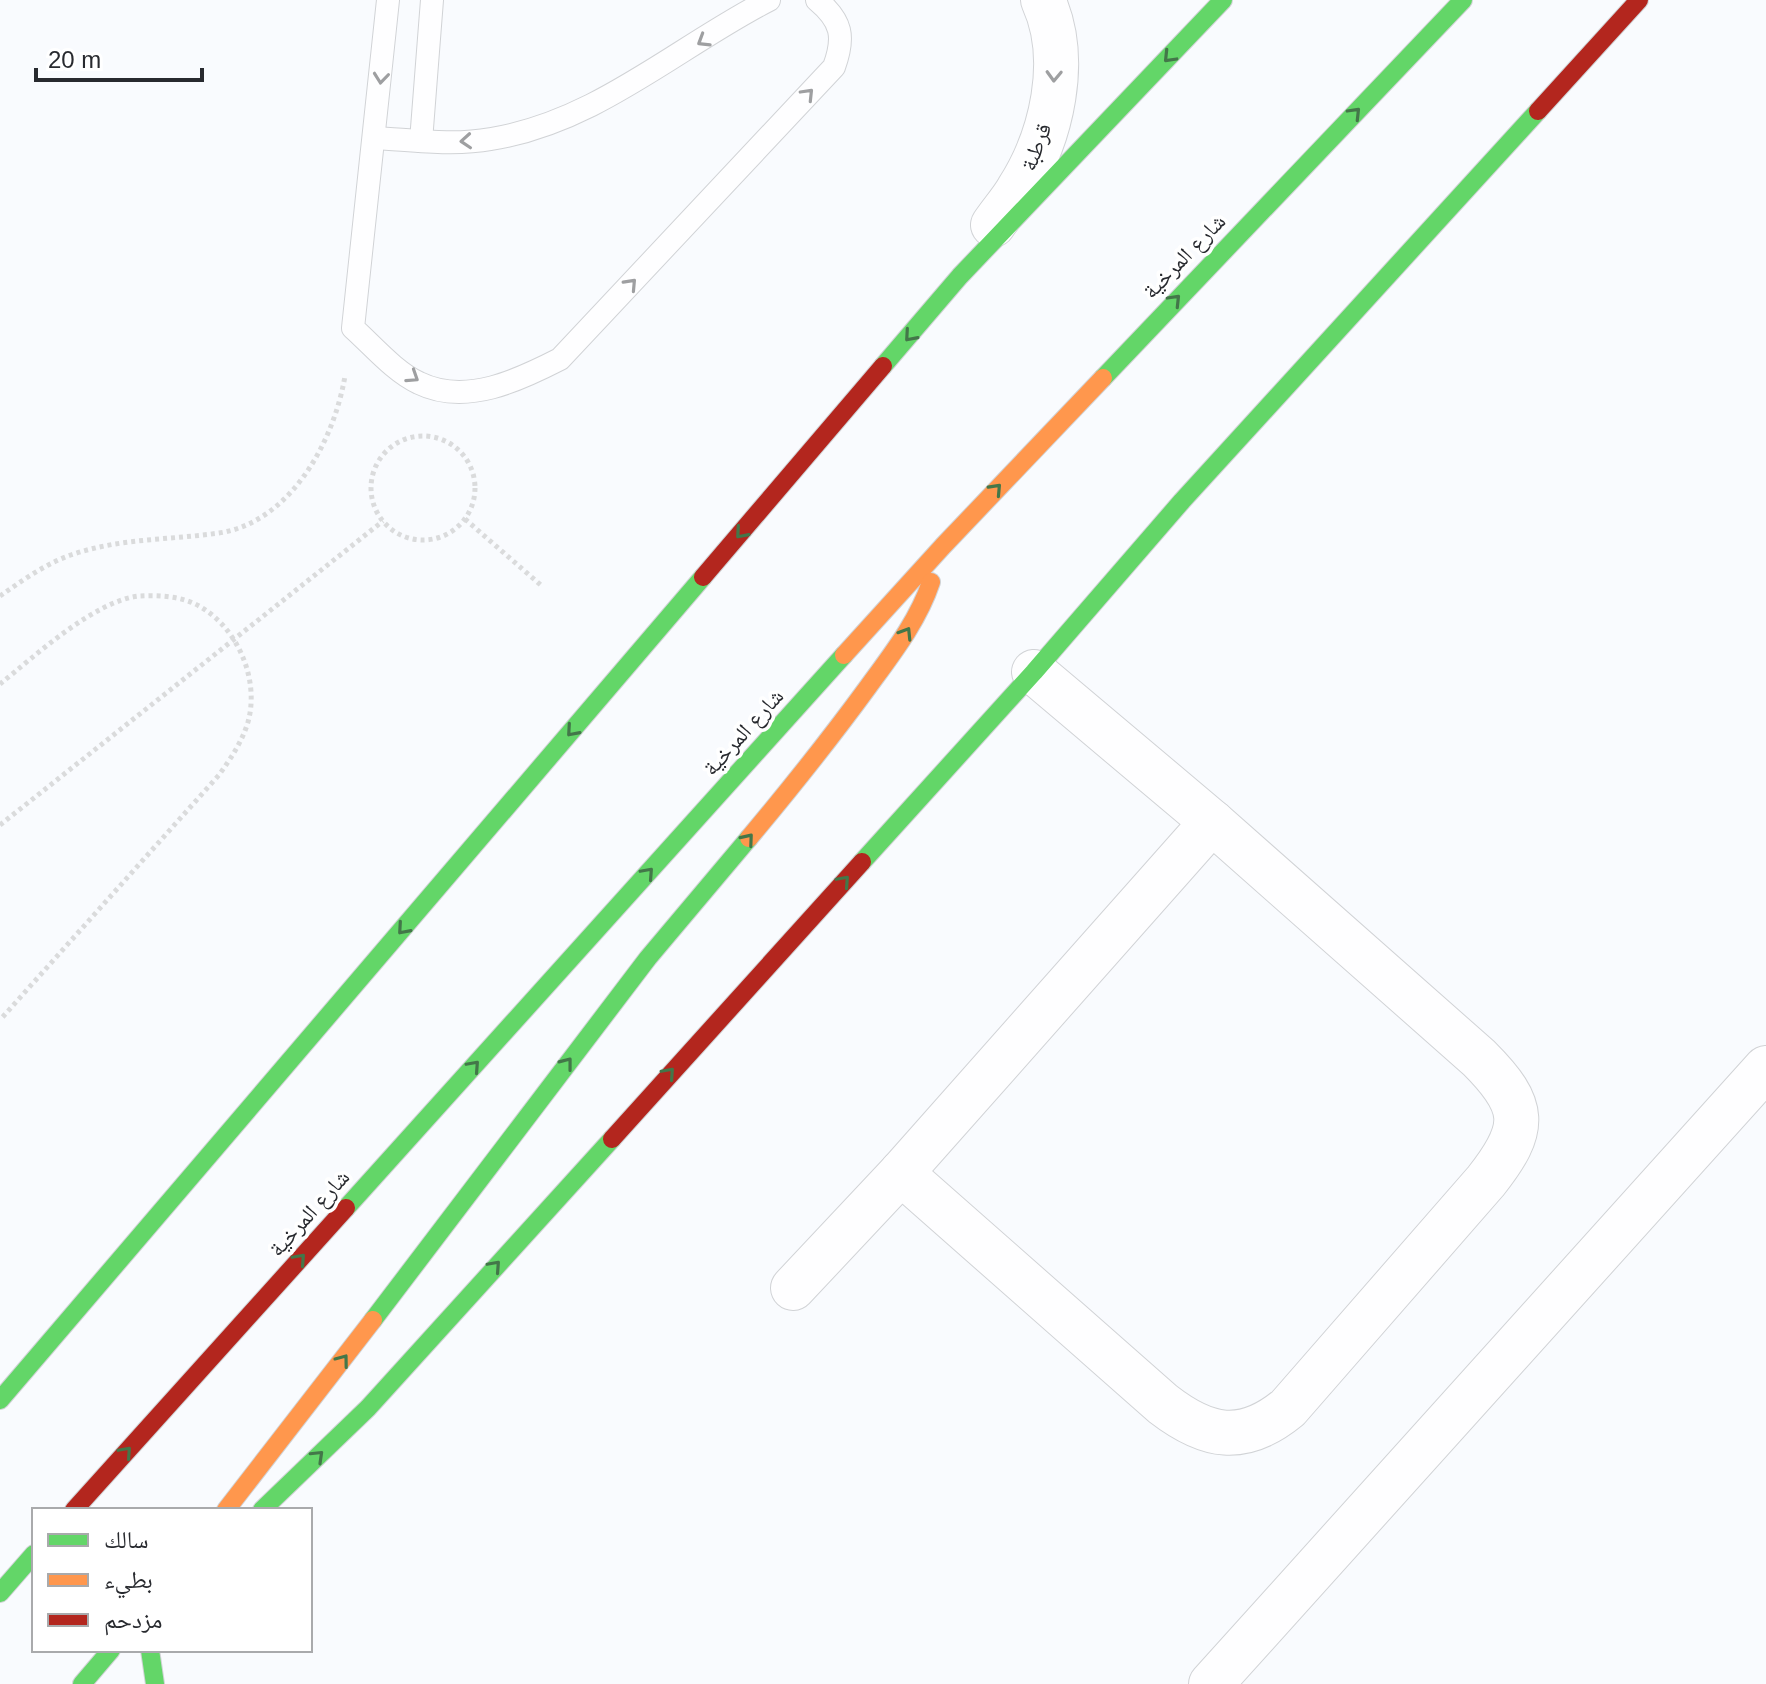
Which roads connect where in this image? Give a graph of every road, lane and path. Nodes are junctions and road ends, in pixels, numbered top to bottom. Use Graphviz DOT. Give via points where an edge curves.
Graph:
graph roads {
  1 [pos="388,0"];
  2 [pos="432,0"];
  3 [pos="769,0"];
  4 [pos="817,0"];
  5 [pos="1043,0"];
  6 [pos="1223,0"];
  7 [pos="1463,0"];
  8 [pos="1639,0"];
  9 [pos="375,138"];
  10 [pos="421,141"];
  11 [pos="960,276"];
  12 [pos="353,328"];
  13 [pos="465,519"];
  14 [pos="383,521"];
  15 [pos="943,546"];
  16 [pos="543,587"];
  17 [pos="0,596"];
  18 [pos="232,639"];
  19 [pos="1034,672"];
  20 [pos="0,684"];
  21 [pos="1212,822"];
  22 [pos="0,825"];
  23 [pos="0,1020"];
  24 [pos="1766,1068"];
  25 [pos="901,1173"];
  26 [pos="793,1288"];
  27 [pos="0,1400"];
  28 [pos="76,1508"];
  29 [pos="228,1508"];
  30 [pos="264,1508"];
  31 [pos="32,1556"];
  32 [pos="0,1593"];
  33 [pos="109,1652"];
  34 [pos="150,1652"];
  35 [pos="82,1684"];
  36 [pos="155,1684"];
  37 [pos="1211,1684"];
  1 -- 9 [label="lane, one-way"];
  2 -- 10 [label="lane"];
  3 -- 10 [label="lane, one-way" via="576,113 490,140"];
  12 -- 4 [label="lane, one-way" via="419,383 453,392 494,388 560,359 834,67 841,49 840,29"];
  5 -- 11 [label="street, قرطبة, one-way" via="1053,35 1056,79 1042,140 1019,189"];
  6 -- 11 [label="main road, one-way"];
  15 -- 7 [label="main road, شارع المرخية, one-way"];
  8 -- 19 [label="main road" via="1182,501"];
  9 -- 10 [label="lane"];
  9 -- 12 [label="lane"];
  11 -- 27 [label="main road, one-way"];
  12 -- 17 [label="path" via="330,432 305,474 255,522 221,532 71,554"];
  13 -- 14 [label="path" via="434,540 397,534"];
  13 -- 14 [label="path" via="473,502 469,464 458,449 422,436 403,440 376,466 373,504"];
  13 -- 16 [label="path"];
  14 -- 18 [label="path"];
  28 -- 15 [label="main road, شارع المرخية, one-way"];
  29 -- 15 [label="main road, one-way" via="648,958 818,756 924,604"];
  18 -- 20 [label="path" via="218,619 197,605 171,597 136,596 97,612"];
  18 -- 22 [label="path"];
  18 -- 23 [label="path" via="246,664 252,693 249,720 236,752"];
  19 -- 21 [label="street"];
  30 -- 19 [label="main road, one-way" via="368,1408"];
  21 -- 25 [label="street"];
  21 -- 25 [label="street" via="1479,1058 1508,1089 1514,1108 1516,1127 1500,1163 1288,1408 1271,1422 1227,1434 1185,1421"];
  24 -- 37 [label="street"];
  25 -- 26 [label="street"];
  31 -- 32 [label="main road"];
  33 -- 35 [label="main road"];
  34 -- 36 [label="main road"];
}
